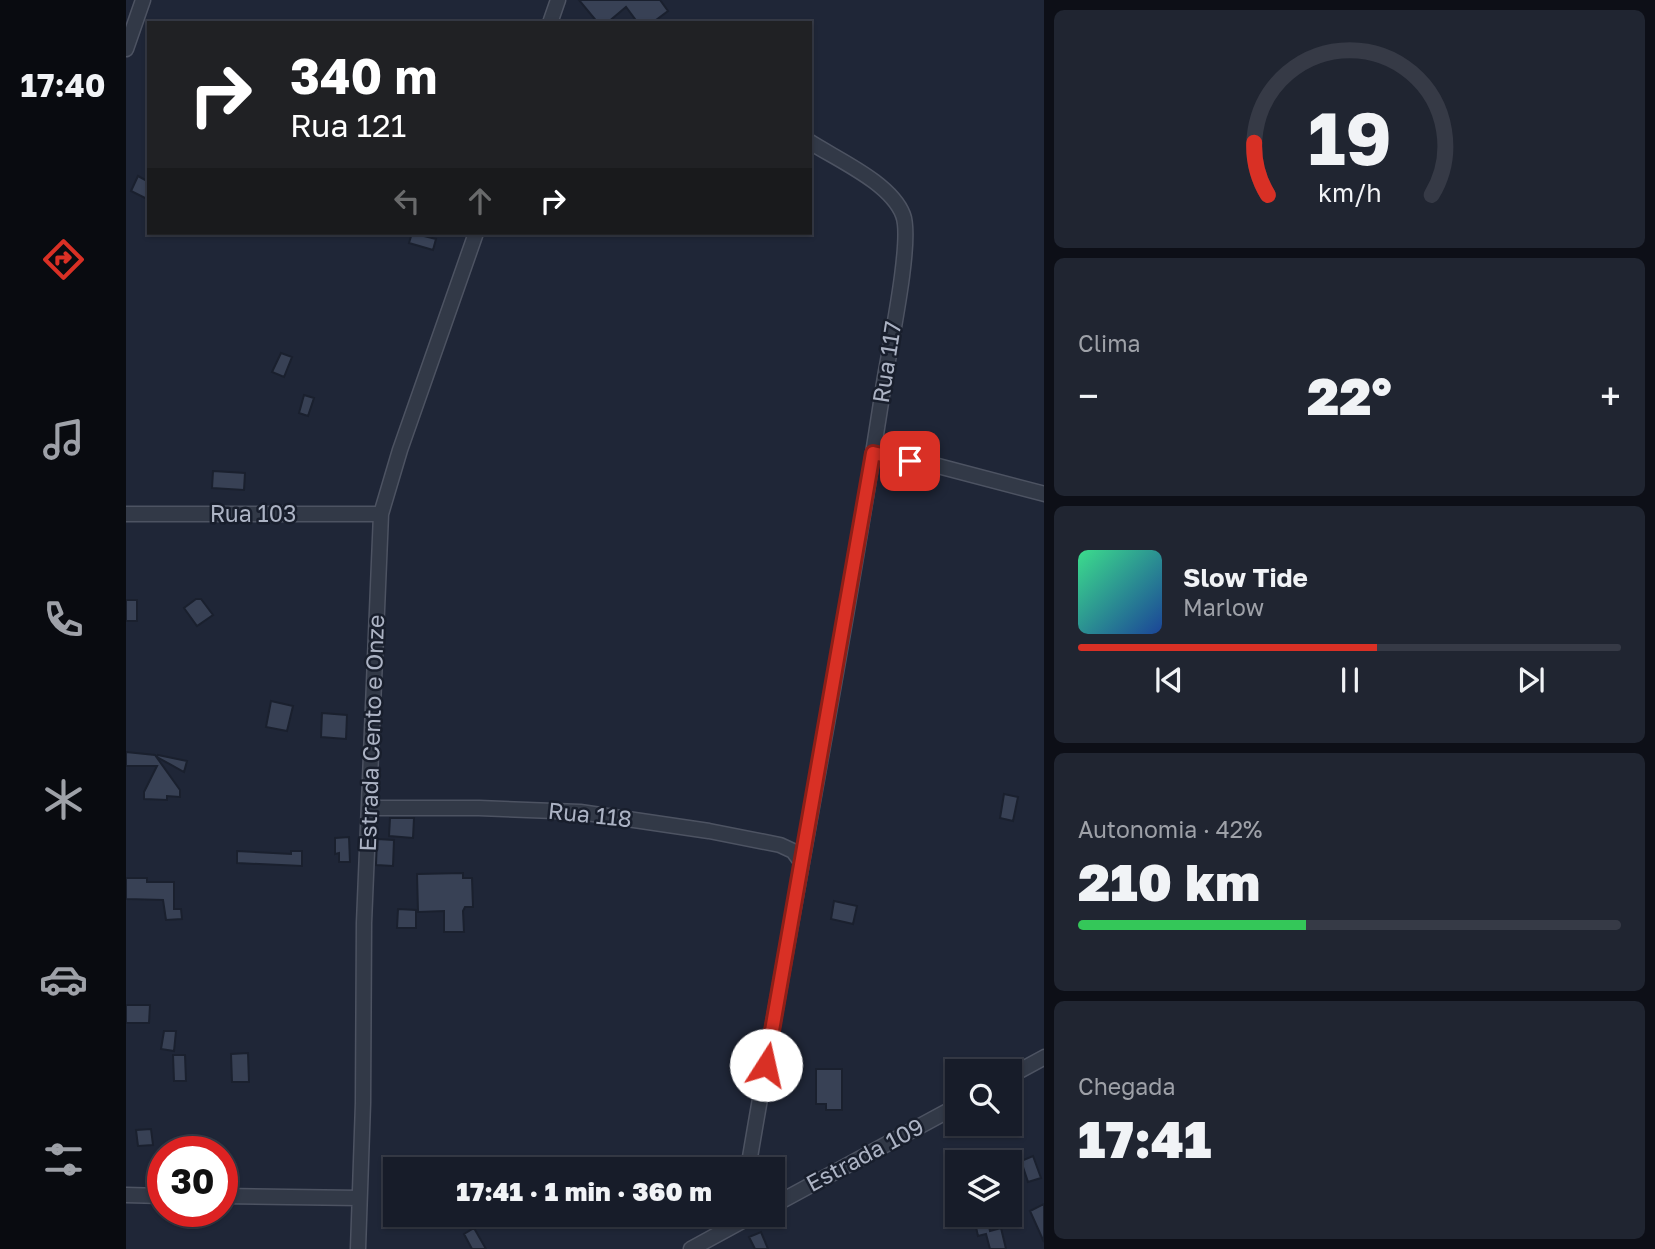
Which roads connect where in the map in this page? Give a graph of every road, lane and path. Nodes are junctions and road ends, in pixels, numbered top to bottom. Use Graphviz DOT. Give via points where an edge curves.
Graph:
graph roads {
  1 [pos="143,0"];
  2 [pos="558,0"];
  3 [pos="551,21"];
  4 [pos="126,49"];
  5 [pos="812,143"];
  6 [pos="475,235"];
  7 [pos="873,453"];
  8 [pos="1044,494"];
  9 [pos="126,514"];
  10 [pos="381,514"];
  11 [pos="369,808"];
  12 [pos="801,862"];
  13 [pos="1044,1057"];
  14 [pos="1022,1069"];
  15 [pos="945,1112"];
  16 [pos="750,1157"];
  17 [pos="126,1195"];
  18 [pos="147,1196"];
  19 [pos="238,1196"];
  20 [pos="359,1198"];
  21 [pos="785,1199"];
  22 [pos="726,1227"];
  23 [pos="358,1249"];
  24 [pos="691,1249"];
  1 -- 4 [label="street"];
  2 -- 3 [label="street"];
  5 -- 7 [label="street, Rua 117" via="877,183 904,216 905,252"];
  6 -- 10 [label="street, Estrada Cento e Onze"];
  7 -- 8 [label="street"];
  7 -- 12 [label="street, Rua 117"];
  9 -- 10 [label="street, Rua 103"];
  10 -- 11 [label="street, Estrada Cento e Onze"];
  11 -- 12 [label="street, Rua 118" via="492,808 612,815 780,845 793,851"];
  11 -- 20 [label="street, Estrada Cento e Onze"];
  12 -- 16 [label="street, Rua 117"];
  13 -- 14 [label="street"];
  15 -- 21 [label="street, Estrada 109"];
  17 -- 18 [label="street"];
  19 -- 20 [label="street"];
  20 -- 23 [label="street, Estrada Cento e Onze"];
  22 -- 24 [label="street"];
}
